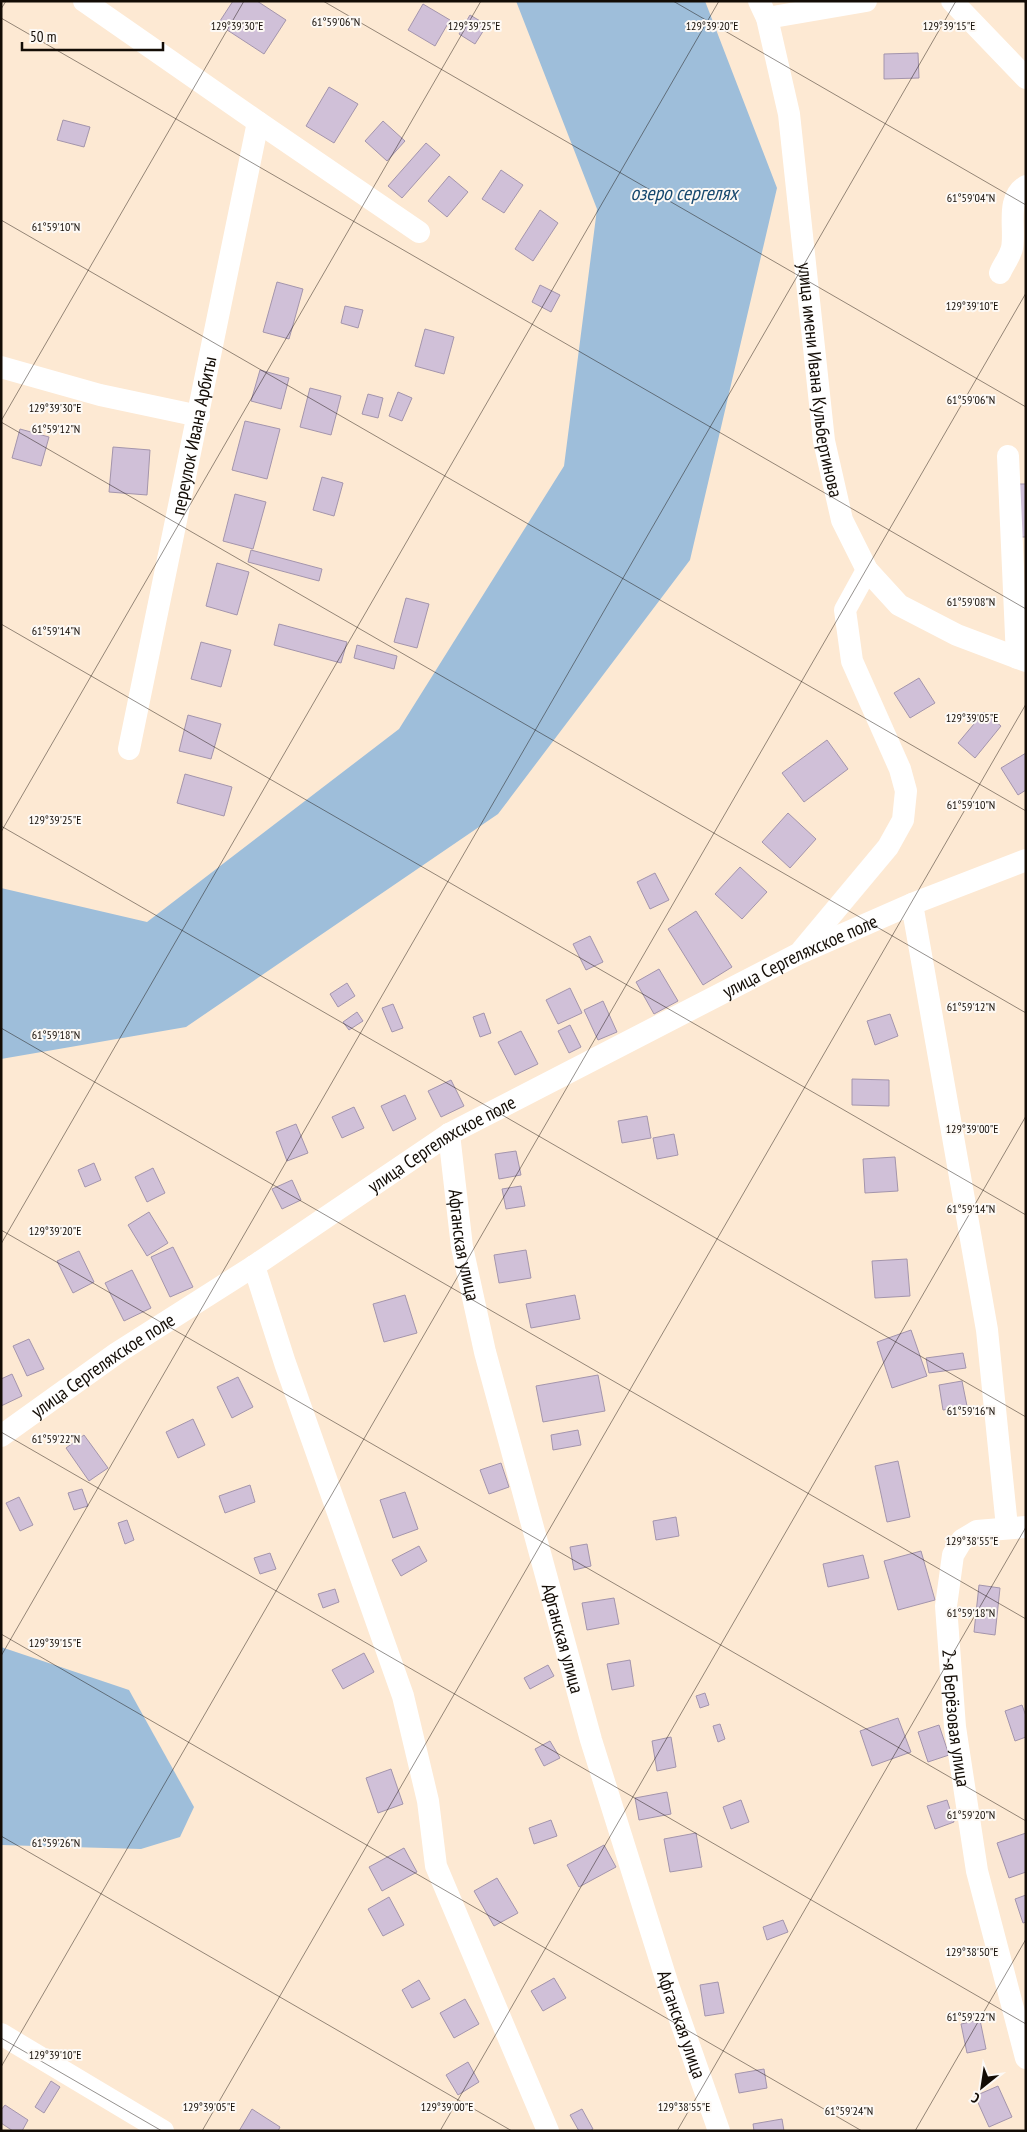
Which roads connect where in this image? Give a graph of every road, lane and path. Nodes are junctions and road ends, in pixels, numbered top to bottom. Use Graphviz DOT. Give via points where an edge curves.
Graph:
graph roads {
  1 [pos="84,1"];
  2 [pos="866,1"];
  3 [pos="952,1"];
  4 [pos="763,10"];
  5 [pos="1026,78"];
  6 [pos="258,122"];
  7 [pos="1026,186"];
  8 [pos="420,232"];
  9 [pos="1000,273"];
  10 [pos="1,367"];
  11 [pos="198,416"];
  12 [pos="1008,456"];
  13 [pos="867,570"];
  14 [pos="1022,659"];
  15 [pos="128,749"];
  16 [pos="1026,860"];
  17 [pos="912,904"];
  18 [pos="798,954"];
  19 [pos="449,1134"];
  20 [pos="254,1266"];
  21 [pos="1,1436"];
  22 [pos="1017,1527"];
  23 [pos="1,2034"];
  24 [pos="1026,2058"];
  25 [pos="163,2131"];
  26 [pos="548,2131"];
  27 [pos="719,2131"];
  1 -- 6 [label="street"];
  2 -- 4 [label="street"];
  3 -- 5 [label="street"];
  4 -- 13 [label="street, улица имени Ивана Кульбертинова" via="789,114 824,441 842,520"];
  6 -- 8 [label="street"];
  6 -- 11 [label="street, переулок Ивана Арбиты"];
  7 -- 9 [label="street" via="1020,190 1013,206 1012,249"];
  10 -- 11 [label="street" via="100,395"];
  11 -- 15 [label="street, переулок Ивана Арбиты"];
  12 -- 14 [label="street"];
  13 -- 14 [label="street, улица имени Ивана Кульбертинова" via="900,605 957,635"];
  13 -- 18 [label="street" via="845,610 852,661 900,769 906,790 903,820 888,847"];
  16 -- 17 [label="street, улица Сергеляхское поле"];
  17 -- 18 [label="street, улица Сергеляхское поле"];
  17 -- 22 [label="street" via="987,1330"];
  18 -- 19 [label="street, улица Сергеляхское поле"];
  19 -- 20 [label="street, улица Сергеляхское поле"];
  19 -- 27 [label="street, Афганская улица" via="462,1247 485,1352 591,1740 668,1984"];
  20 -- 21 [label="street, улица Сергеляхское поле" via="117,1353"];
  20 -- 26 [label="street" via="285,1363 404,1696 428,1800 436,1866"];
  22 -- 24 [label="street, 2-я Берёзовая улица" via="976,1531 962,1540 952,1555 946,1606 955,1726 977,1871"];
  23 -- 25 [label="street"];
}
